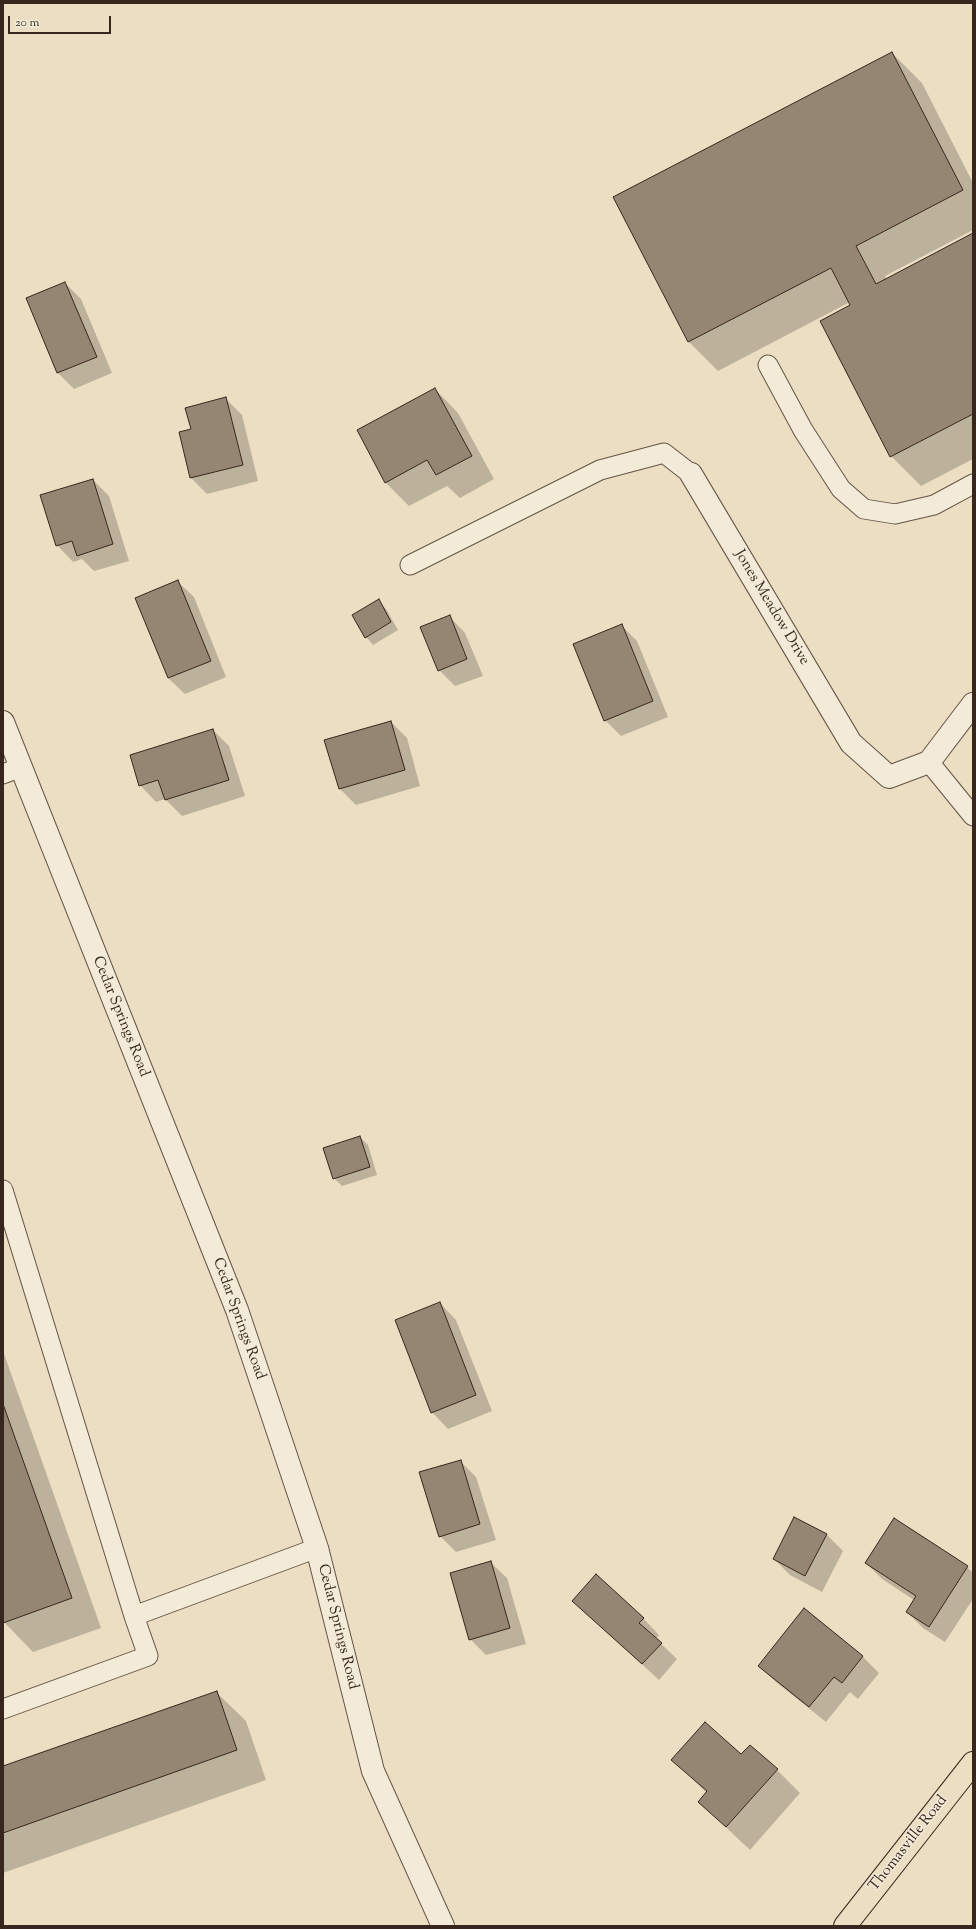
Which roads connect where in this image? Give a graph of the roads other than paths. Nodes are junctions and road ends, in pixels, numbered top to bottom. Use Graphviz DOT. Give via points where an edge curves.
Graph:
graph roads {
  1 [pos="768,365"];
  2 [pos="691,474"];
  3 [pos="973,484"];
  4 [pos="410,565"];
  5 [pos="973,704"];
  6 [pos="3,722"];
  7 [pos="929,762"];
  8 [pos="12,771"];
  9 [pos="973,816"];
  10 [pos="3,1190"];
  11 [pos="317,1548"];
  12 [pos="134,1616"];
  13 [pos="3,1709"];
  14 [pos="973,1762"];
  15 [pos="443,1926"];
  16 [pos="846,1926"];
  1 -- 3 [label="lane" via="803,430 841,489 864,509 895,514 934,505"];
  2 -- 4 [label="lane" via="664,453 600,470"];
  2 -- 7 [label="street, Jones Meadow Drive" via="851,743 889,777"];
  5 -- 7 [label="street"];
  6 -- 8 [label="street, Cedar Springs Road"];
  7 -- 9 [label="lane"];
  8 -- 11 [label="street, Cedar Springs Road" via="237,1310"];
  10 -- 12 [label="lane"];
  11 -- 12 [label="lane"];
  11 -- 15 [label="street, Cedar Springs Road" via="373,1771"];
  12 -- 13 [label="lane" via="148,1656"];
  14 -- 16 [label="main road, Thomasville Road"];
}
